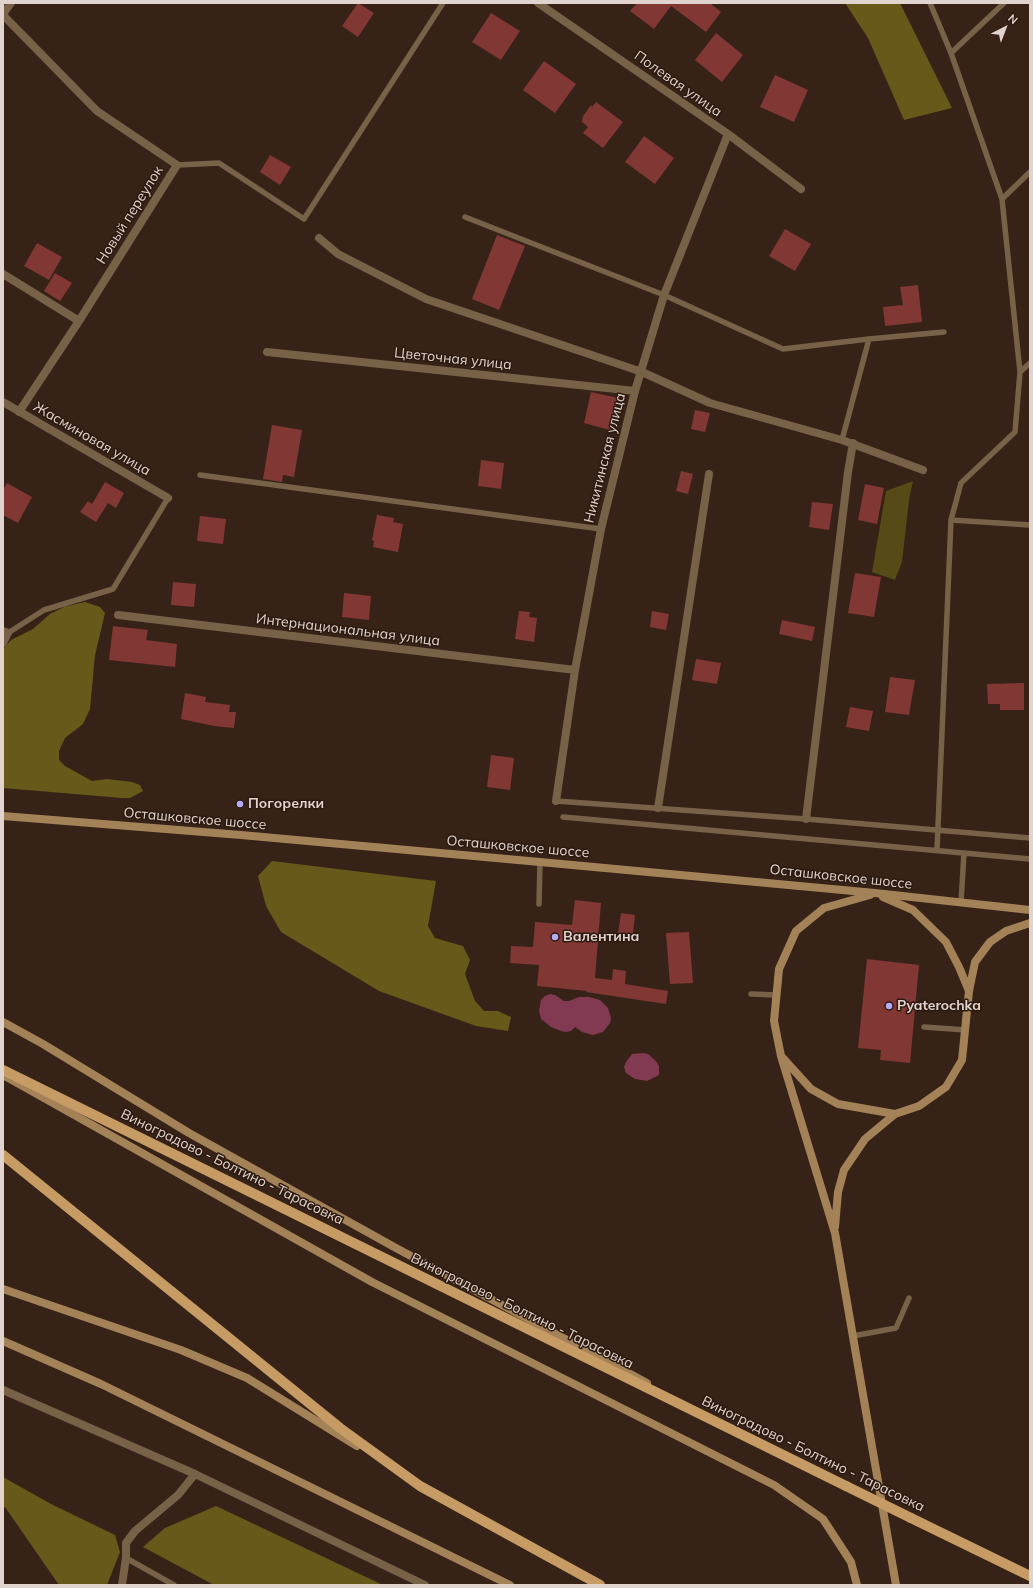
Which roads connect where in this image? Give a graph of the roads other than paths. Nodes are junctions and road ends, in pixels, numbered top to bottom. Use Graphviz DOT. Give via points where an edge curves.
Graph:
graph roads {
  1 [pos="11,3"];
  2 [pos="443,3"];
  3 [pos="538,3"];
  4 [pos="930,3"];
  5 [pos="1004,3"];
  6 [pos="3,15"];
  7 [pos="951,53"];
  8 [pos="728,134"];
  9 [pos="177,164"];
  10 [pos="1030,172"];
  11 [pos="801,188"];
  12 [pos="1002,199"];
  13 [pos="465,218"];
  14 [pos="319,238"];
  15 [pos="3,274"];
  16 [pos="664,295"];
  17 [pos="79,321"];
  18 [pos="944,332"];
  19 [pos="868,339"];
  20 [pos="268,352"];
  21 [pos="1030,363"];
  22 [pos="642,372"];
  23 [pos="1020,372"];
  24 [pos="635,391"];
  25 [pos="3,402"];
  26 [pos="19,412"];
  27 [pos="842,440"];
  28 [pos="853,443"];
  29 [pos="923,470"];
  30 [pos="709,474"];
  31 [pos="200,475"];
  32 [pos="168,498"];
  33 [pos="951,520"];
  34 [pos="1030,525"];
  35 [pos="601,529"];
  36 [pos="118,616"];
  37 [pos="5,632"];
  38 [pos="3,643"];
  39 [pos="575,670"];
  40 [pos="556,801"];
  41 [pos="658,808"];
  42 [pos="3,816"];
  43 [pos="563,817"];
  44 [pos="806,819"];
  45 [pos="938,830"];
  46 [pos="1030,838"];
  47 [pos="937,850"];
  48 [pos="964,853"];
  49 [pos="1030,859"];
  50 [pos="540,862"];
  51 [pos="875,893"];
  52 [pos="961,902"];
  53 [pos="539,904"];
  54 [pos="1030,910"];
  55 [pos="1030,923"];
  56 [pos="969,991"];
  57 [pos="750,994"];
  58 [pos="776,995"];
  59 [pos="3,1022"];
  60 [pos="924,1027"];
  61 [pos="966,1030"];
  62 [pos="781,1056"];
  63 [pos="3,1070"];
  64 [pos="3,1075"];
  65 [pos="895,1114"];
  66 [pos="3,1155"];
  67 [pos="835,1233"];
  68 [pos="3,1289"];
  69 [pos="909,1298"];
  70 [pos="853,1336"];
  71 [pos="3,1341"];
  72 [pos="3,1390"];
  73 [pos="768,1448"];
  74 [pos="195,1474"];
  75 [pos="420,1486"];
  76 [pos="126,1558"];
  77 [pos="1030,1576"];
  78 [pos="122,1585"];
  79 [pos="174,1585"];
  80 [pos="425,1585"];
  81 [pos="510,1585"];
  82 [pos="600,1585"];
  83 [pos="857,1585"];
  84 [pos="896,1585"];
  1 -- 6 [label="street"];
  2 -- 9 [label="lane" via="304,218 219,163"];
  3 -- 8 [label="street, Полевая улица"];
  4 -- 7 [label="lane"];
  5 -- 7 [label="lane"];
  6 -- 9 [label="street, Новый переулок" via="97,111"];
  7 -- 12 [label="lane"];
  8 -- 11 [label="street, Полевая улица"];
  8 -- 16 [label="street, Никитинская улица"];
  9 -- 17 [label="street, Новый переулок"];
  10 -- 12 [label="lane"];
  12 -- 23 [label="lane"];
  13 -- 16 [label="lane"];
  14 -- 22 [label="street" via="338,254 426,299"];
  15 -- 17 [label="street"];
  16 -- 19 [label="lane" via="783,349"];
  16 -- 22 [label="street, Никитинская улица"];
  17 -- 26 [label="street, Новый переулок"];
  18 -- 19 [label="lane"];
  19 -- 27 [label="lane"];
  20 -- 24 [label="street, Цветочная улица"];
  21 -- 23 [label="lane"];
  22 -- 24 [label="street, Никитинская улица"];
  22 -- 27 [label="street" via="710,403"];
  23 -- 33 [label="lane" via="1015,432 961,483"];
  24 -- 35 [label="street, Никитинская улица"];
  25 -- 26 [label="street, Жасминовая улица"];
  26 -- 32 [label="street, Жасминовая улица"];
  27 -- 28 [label="street"];
  28 -- 29 [label="street"];
  28 -- 44 [label="street"];
  30 -- 41 [label="street"];
  31 -- 35 [label="lane"];
  32 -- 37 [label="lane" via="113,589 44,610"];
  33 -- 34 [label="lane"];
  33 -- 45 [label="lane"];
  35 -- 39 [label="street, Никитинская улица"];
  36 -- 39 [label="street, Интернациональная улица"];
  37 -- 38 [label="street"];
  39 -- 40 [label="street, Никитинская улица"];
  40 -- 41 [label="lane"];
  41 -- 44 [label="lane"];
  42 -- 50 [label="main road, Осташковское шоссе"];
  43 -- 47 [label="lane"];
  44 -- 45 [label="lane"];
  45 -- 46 [label="lane"];
  45 -- 47 [label="lane"];
  47 -- 48 [label="lane"];
  48 -- 49 [label="lane"];
  48 -- 52 [label="lane"];
  50 -- 51 [label="main road, Осташковское шоссе"];
  50 -- 53 [label="lane"];
  51 -- 52 [label="main road, Осташковское шоссе"];
  51 -- 56 [label="main road" via="913,910 946,942"];
  51 -- 58 [label="main road" via="824,908 796,931 779,969"];
  52 -- 54 [label="main road, Осташковское шоссе"];
  55 -- 56 [label="main road" via="1006,931 990,942 975,962"];
  56 -- 61 [label="main road"];
  57 -- 58 [label="lane"];
  58 -- 62 [label="main road" via="774,1021"];
  59 -- 73 [label="main road" via="203,1141"];
  60 -- 61 [label="lane"];
  61 -- 65 [label="main road" via="962,1060 946,1087 919,1106"];
  62 -- 65 [label="main road" via="811,1089 838,1104"];
  62 -- 67 [label="main road"];
  63 -- 73 [label="main road, Виноградово - Болтино - Тарасовка"];
  64 -- 83 [label="main road" via="372,1282 774,1485 823,1519 852,1562"];
  65 -- 67 [label="main road" via="865,1139 844,1170 838,1192"];
  66 -- 75 [label="main road" via="340,1428"];
  67 -- 70 [label="main road"];
  68 -- 75 [label="main road" via="181,1350 247,1378"];
  69 -- 70 [label="lane" via="896,1328"];
  70 -- 84 [label="main road"];
  71 -- 81 [label="main road" via="101,1384"];
  72 -- 74 [label="street"];
  73 -- 77 [label="main road, Виноградово - Болтино - Тарасовка, bridge"];
  74 -- 76 [label="street" via="178,1495 135,1531 126,1542"];
  74 -- 80 [label="street"];
  75 -- 82 [label="main road"];
  76 -- 78 [label="street"];
  76 -- 79 [label="lane"];
}
